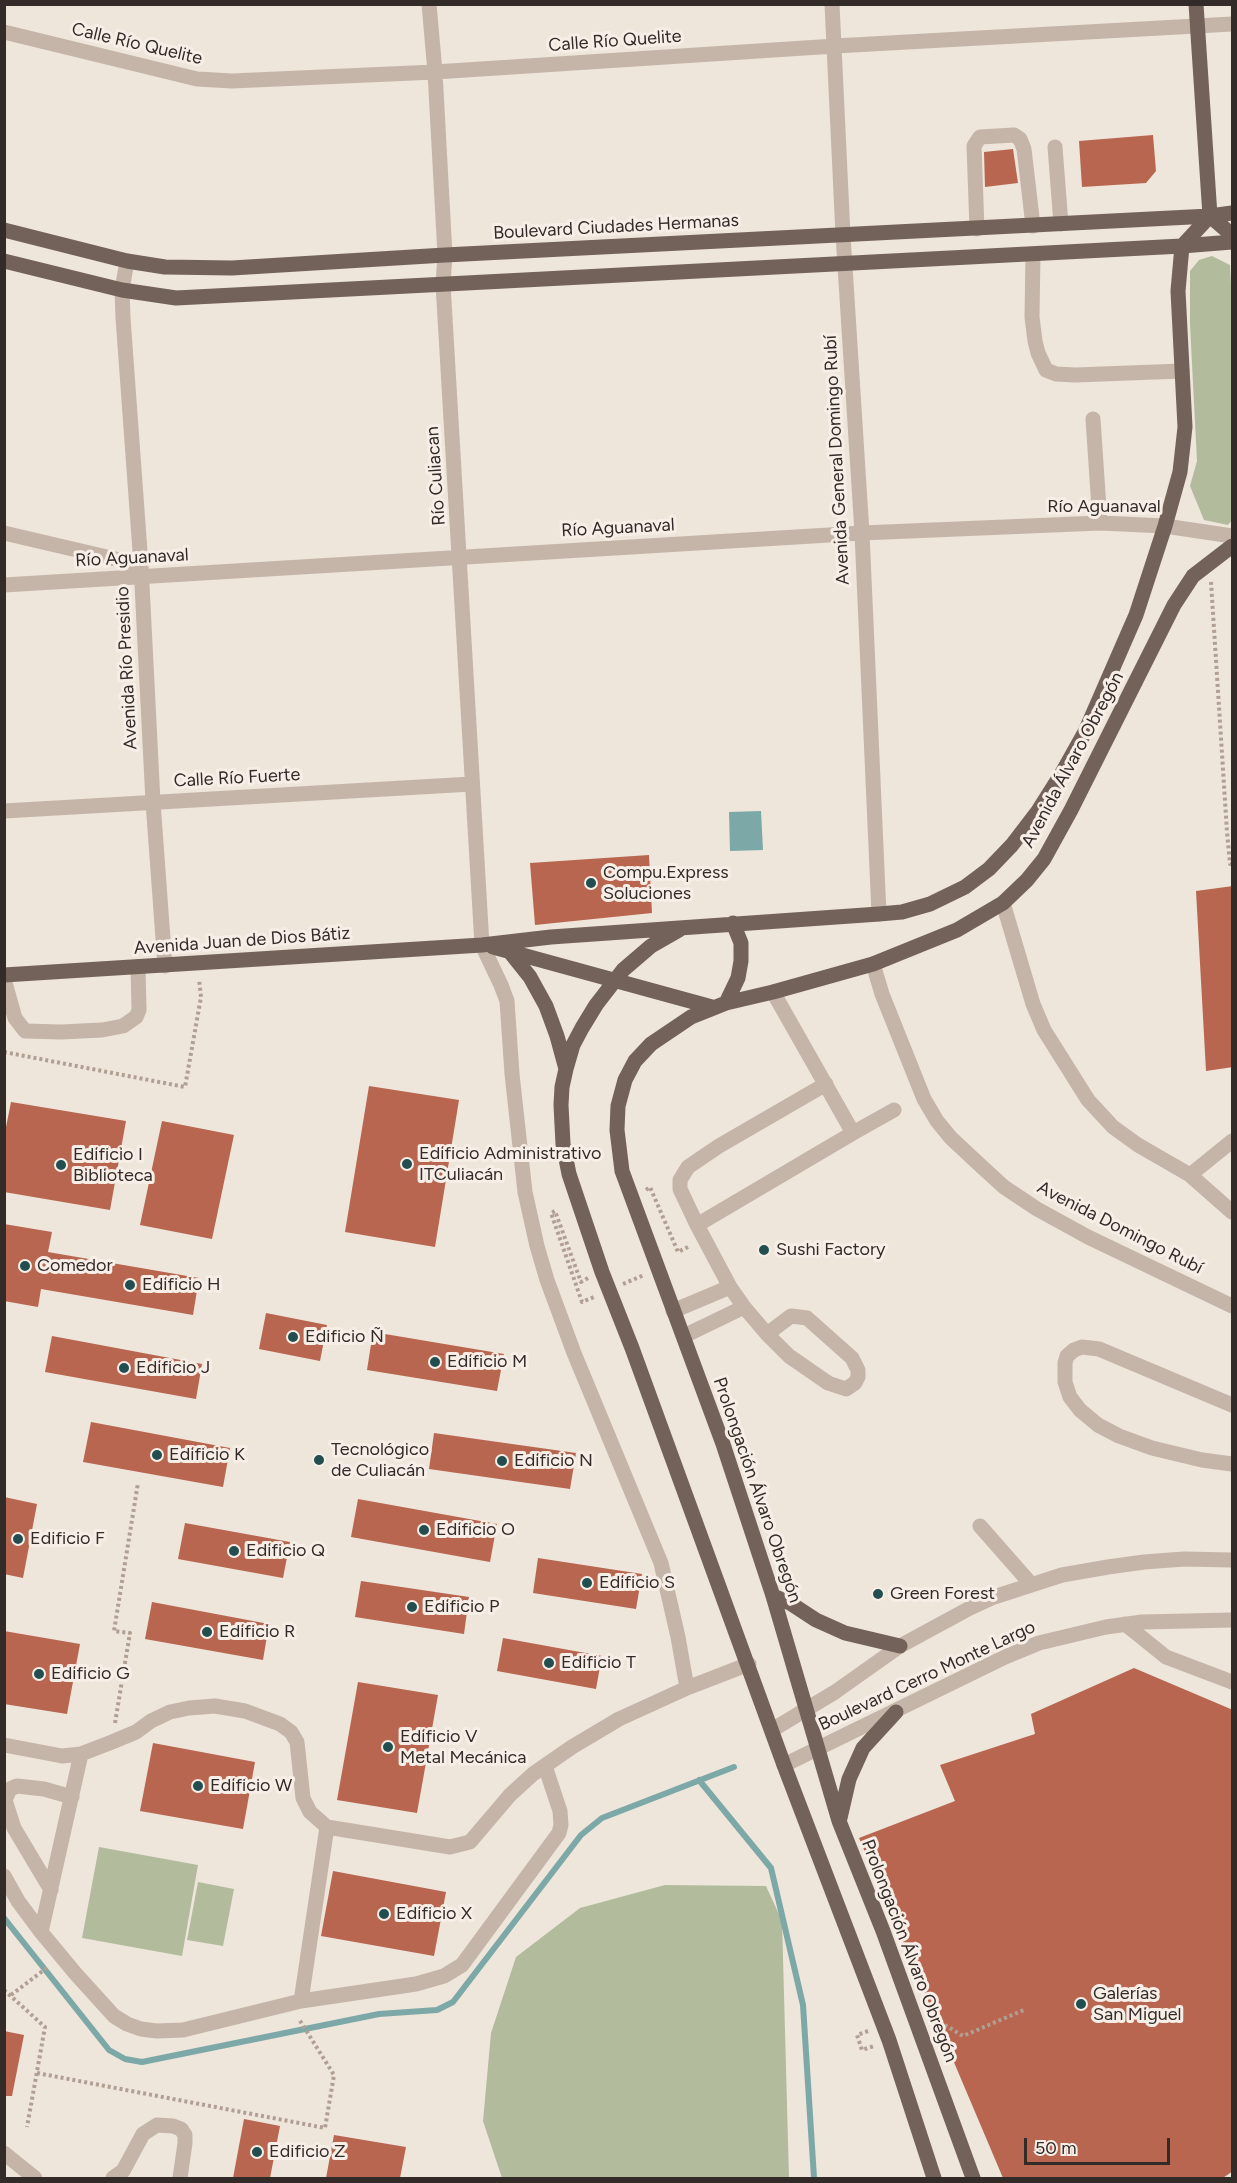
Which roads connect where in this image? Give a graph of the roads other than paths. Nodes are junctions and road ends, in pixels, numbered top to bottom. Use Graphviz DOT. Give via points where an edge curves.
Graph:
graph roads {
  1 [pos="429,4"];
  2 [pos="832,4"];
  3 [pos="1196,4"];
  4 [pos="1233,24"];
  5 [pos="1198,26"];
  6 [pos="4,32"];
  7 [pos="835,46"];
  8 [pos="435,72"];
  9 [pos="1055,147"];
  10 [pos="1233,213"];
  11 [pos="1210,216"];
  12 [pos="1061,224"];
  13 [pos="1033,226"];
  14 [pos="977,229"];
  15 [pos="4,230"];
  16 [pos="1233,235"];
  17 [pos="843,236"];
  18 [pos="1233,242"];
  19 [pos="1182,246"];
  20 [pos="1033,254"];
  21 [pos="445,255"];
  22 [pos="4,261"];
  23 [pos="127,261"];
  24 [pos="845,263"];
  25 [pos="443,284"];
  26 [pos="122,290"];
  27 [pos="1182,371"];
  28 [pos="1093,419"];
  29 [pos="1100,523"];
  30 [pos="1165,526"];
  31 [pos="4,533"];
  32 [pos="862,533"];
  33 [pos="1233,536"];
  34 [pos="1233,546"];
  35 [pos="460,558"];
  36 [pos="141,571"];
  37 [pos="4,585"];
  38 [pos="472,784"];
  39 [pos="153,802"];
  40 [pos="4,810"];
  41 [pos="1003,903"];
  42 [pos="879,914"];
  43 [pos="733,923"];
  44 [pos="685,927"];
  45 [pos="482,945"];
  46 [pos="510,952"];
  47 [pos="873,964"];
  48 [pos="165,966"];
  49 [pos="138,967"];
  50 [pos="4,977"];
  51 [pos="614,981"];
  52 [pos="773,992"];
  53 [pos="719,1005"];
  54 [pos="566,1069"];
  55 [pos="826,1084"];
  56 [pos="894,1110"];
  57 [pos="853,1133"];
  58 [pos="1233,1141"];
  59 [pos="1190,1175"];
  60 [pos="1233,1212"];
  61 [pos="697,1225"];
  62 [pos="730,1287"];
  63 [pos="1233,1306"];
  64 [pos="744,1307"];
  65 [pos="673,1311"];
  66 [pos="767,1334"];
  67 [pos="684,1336"];
  68 [pos="1233,1405"];
  69 [pos="1233,1464"];
  70 [pos="980,1526"];
  71 [pos="1233,1560"];
  72 [pos="1031,1584"];
  73 [pos="773,1596"];
  74 [pos="1233,1620"];
  75 [pos="1125,1624"];
  76 [pos="900,1646"];
  77 [pos="748,1664"];
  78 [pos="1233,1682"];
  79 [pos="687,1688"];
  80 [pos="807,1711"];
  81 [pos="896,1712"];
  82 [pos="772,1730"];
  83 [pos="4,1745"];
  84 [pos="819,1749"];
  85 [pos="81,1754"];
  86 [pos="784,1765"];
  87 [pos="545,1766"];
  88 [pos="72,1797"];
  89 [pos="839,1821"];
  90 [pos="327,1827"];
  91 [pos="4,1876"];
  92 [pos="51,1890"];
  93 [pos="41,1932"];
  94 [pos="301,2001"];
  95 [pos="4,2153"];
  96 [pos="35,2178"];
  97 [pos="113,2178"];
  98 [pos="180,2178"];
  99 [pos="934,2178"];
  100 [pos="973,2178"];
  1 -- 8 [label="street, Río Culiacan"];
  2 -- 7 [label="street, Avenida General Domingo Rubí"];
  3 -- 5 [label="main road"];
  4 -- 5 [label="street, Calle Río Quelite"];
  5 -- 7 [label="street, Calle Río Quelite"];
  5 -- 11 [label="main road"];
  6 -- 8 [label="street, Calle Río Quelite" via="197,79 242,81"];
  7 -- 8 [label="street, Calle Río Quelite"];
  7 -- 17 [label="street, Avenida General Domingo Rubí"];
  8 -- 21 [label="street, Río Culiacan"];
  9 -- 12 [label="street"];
  10 -- 11 [label="main road, Boulevard Ciudades Hermanas"];
  11 -- 12 [label="main road, Boulevard Ciudades Hermanas"];
  11 -- 16 [label="main road"];
  11 -- 19 [label="main road"];
  12 -- 13 [label="main road, Boulevard Ciudades Hermanas"];
  13 -- 14 [label="main road, Boulevard Ciudades Hermanas"];
  13 -- 14 [label="street" via="1024,149 1014,135 980,137 974,146"];
  14 -- 17 [label="main road, Boulevard Ciudades Hermanas"];
  15 -- 23 [label="main road, Boulevard Ciudades Hermanas"];
  17 -- 21 [label="main road, Boulevard Ciudades Hermanas"];
  17 -- 24 [label="street, Avenida General Domingo Rubí"];
  18 -- 19 [label="main road"];
  19 -- 20 [label="main road"];
  19 -- 27 [label="main road, Avenida Álvaro Obregón" via="1178,291"];
  20 -- 24 [label="main road"];
  20 -- 27 [label="street" via="1032,317 1038,353 1046,370 1056,375"];
  21 -- 23 [label="main road, Boulevard Ciudades Hermanas" via="232,268 165,267"];
  21 -- 25 [label="street, Río Culiacan"];
  22 -- 26 [label="main road"];
  23 -- 26 [label="street, Avenida Río Presidio"];
  24 -- 25 [label="main road"];
  24 -- 32 [label="street, Avenida General Domingo Rubí"];
  25 -- 26 [label="main road" via="176,298"];
  25 -- 35 [label="street, Río Culiacan"];
  26 -- 36 [label="street, Avenida Río Presidio"];
  27 -- 30 [label="main road, Avenida Álvaro Obregón" via="1185,427 1179,472"];
  28 -- 29 [label="street"];
  29 -- 30 [label="street, Río Aguanaval"];
  29 -- 32 [label="street, Río Aguanaval"];
  30 -- 33 [label="street, Río Aguanaval"];
  30 -- 42 [label="main road, Avenida Álvaro Obregón" via="1136,615 1099,702 1032,819 989,869 965,887 930,904"];
  31 -- 36 [label="street"];
  32 -- 35 [label="street, Río Aguanaval"];
  32 -- 42 [label="street, Avenida General Domingo Rubí"];
  34 -- 41 [label="main road, Avenida Álvaro Obregón" via="1192,576 1044,859"];
  35 -- 36 [label="street, Río Aguanaval"];
  35 -- 38 [label="street, Río Culiacan"];
  36 -- 37 [label="street, Río Aguanaval"];
  36 -- 39 [label="street, Avenida Río Presidio"];
  38 -- 39 [label="street, Calle Río Fuerte"];
  38 -- 45 [label="street, Río Culiacan"];
  39 -- 40 [label="street, Calle Río Fuerte"];
  39 -- 48 [label="street, Avenida Río Presidio"];
  41 -- 47 [label="main road, Avenida Álvaro Obregón" via="957,930"];
  41 -- 59 [label="street" via="1044,1030 1088,1100 1113,1127"];
  42 -- 43 [label="main road, Avenida Álvaro Obregón"];
  43 -- 44 [label="main road, Avenida Álvaro Obregón"];
  43 -- 53 [label="main road" via="741,943 741,961 738,978"];
  44 -- 45 [label="main road, Avenida Juan de Dios Bátiz"];
  44 -- 51 [label="main road" via="651,946"];
  45 -- 46 [label="main road, Avenida Juan de Dios Bátiz"];
  45 -- 48 [label="main road, Avenida Juan de Dios Bátiz"];
  45 -- 79 [label="street" via="507,1001 525,1192 537,1246 574,1353 661,1563"];
  46 -- 51 [label="main road, Avenida Juan de Dios Bátiz"];
  46 -- 54 [label="main road" via="546,1006"];
  47 -- 52 [label="main road, Prolongación Álvaro Obregón"];
  47 -- 63 [label="street, Avenida Domingo Rubí" via="924,1099 958,1145 1004,1187 1037,1209"];
  48 -- 49 [label="main road, Avenida Juan de Dios Bátiz"];
  49 -- 50 [label="main road, Avenida Juan de Dios Bátiz"];
  49 -- 50 [label="street" via="136,1017 123,1026 102,1030 25,1031 15,1018"];
  51 -- 53 [label="main road, Avenida Juan de Dios Bátiz"];
  51 -- 54 [label="main road" via="582,1028"];
  52 -- 53 [label="main road, Prolongación Álvaro Obregón"];
  52 -- 55 [label="street"];
  53 -- 65 [label="main road, Prolongación Álvaro Obregón" via="691,1017 651,1044 625,1080 618,1106 622,1171"];
  54 -- 77 [label="main road" via="561,1126 569,1174"];
  55 -- 57 [label="street"];
  55 -- 61 [label="street" via="688,1167 680,1180 680,1189"];
  56 -- 57 [label="street"];
  57 -- 61 [label="street"];
  58 -- 59 [label="street"];
  59 -- 60 [label="street"];
  61 -- 62 [label="street"];
  62 -- 64 [label="street"];
  62 -- 65 [label="street"];
  64 -- 66 [label="street"];
  64 -- 67 [label="street"];
  65 -- 67 [label="main road, Prolongación Álvaro Obregón"];
  66 -- 66 [label="street" via="789,1356 828,1383 846,1389 855,1383 858,1370 852,1358 807,1318 791,1316"];
  67 -- 73 [label="main road, Prolongación Álvaro Obregón"];
  68 -- 69 [label="street" via="1099,1349 1074,1350 1065,1363 1070,1397 1098,1425 1152,1448"];
  70 -- 72 [label="street"];
  71 -- 72 [label="street, Boulevard Cerro Monte Largo" via="1144,1562"];
  72 -- 76 [label="street, Boulevard Cerro Monte Largo" via="970,1608"];
  73 -- 76 [label="main road" via="845,1633"];
  73 -- 80 [label="main road, Prolongación Álvaro Obregón"];
  74 -- 75 [label="street, Boulevard Cerro Monte Largo"];
  75 -- 78 [label="street" via="1166,1657"];
  75 -- 81 [label="street, Boulevard Cerro Monte Largo" via="1039,1643"];
  76 -- 80 [label="street, Boulevard Cerro Monte Largo"];
  77 -- 79 [label="street"];
  77 -- 82 [label="main road"];
  79 -- 87 [label="street" via="619,1719"];
  80 -- 82 [label="street, Boulevard Cerro Monte Largo"];
  80 -- 84 [label="main road, Prolongación Álvaro Obregón"];
  81 -- 84 [label="street, Boulevard Cerro Monte Largo"];
  81 -- 89 [label="main road" via="863,1748 849,1779"];
  82 -- 86 [label="main road"];
  83 -- 85 [label="street" via="62,1756"];
  84 -- 86 [label="street, Boulevard Cerro Monte Largo"];
  84 -- 89 [label="main road, Prolongación Álvaro Obregón"];
  85 -- 88 [label="street"];
  85 -- 90 [label="street" via="136,1732 170,1712 215,1706 258,1714 291,1732 297,1742 303,1798 310,1812"];
  86 -- 99 [label="main road" via="889,2040"];
  87 -- 90 [label="street" via="510,1795 470,1842 450,1847"];
  87 -- 94 [label="street" via="560,1810 559,1833 462,1965 444,1976 416,1984"];
  88 -- 92 [label="street"];
  88 -- 92 [label="street" via="17,1786 10,1789 5,1800 28,1856"];
  89 -- 100 [label="main road, Prolongación Álvaro Obregón"];
  90 -- 94 [label="street"];
  91 -- 93 [label="street"];
  92 -- 93 [label="street"];
  93 -- 94 [label="street" via="114,2016 141,2030 183,2030"];
  95 -- 96 [label="street"];
  97 -- 98 [label="street" via="123,2171 142,2134 157,2125 174,2126 185,2134"];
}
